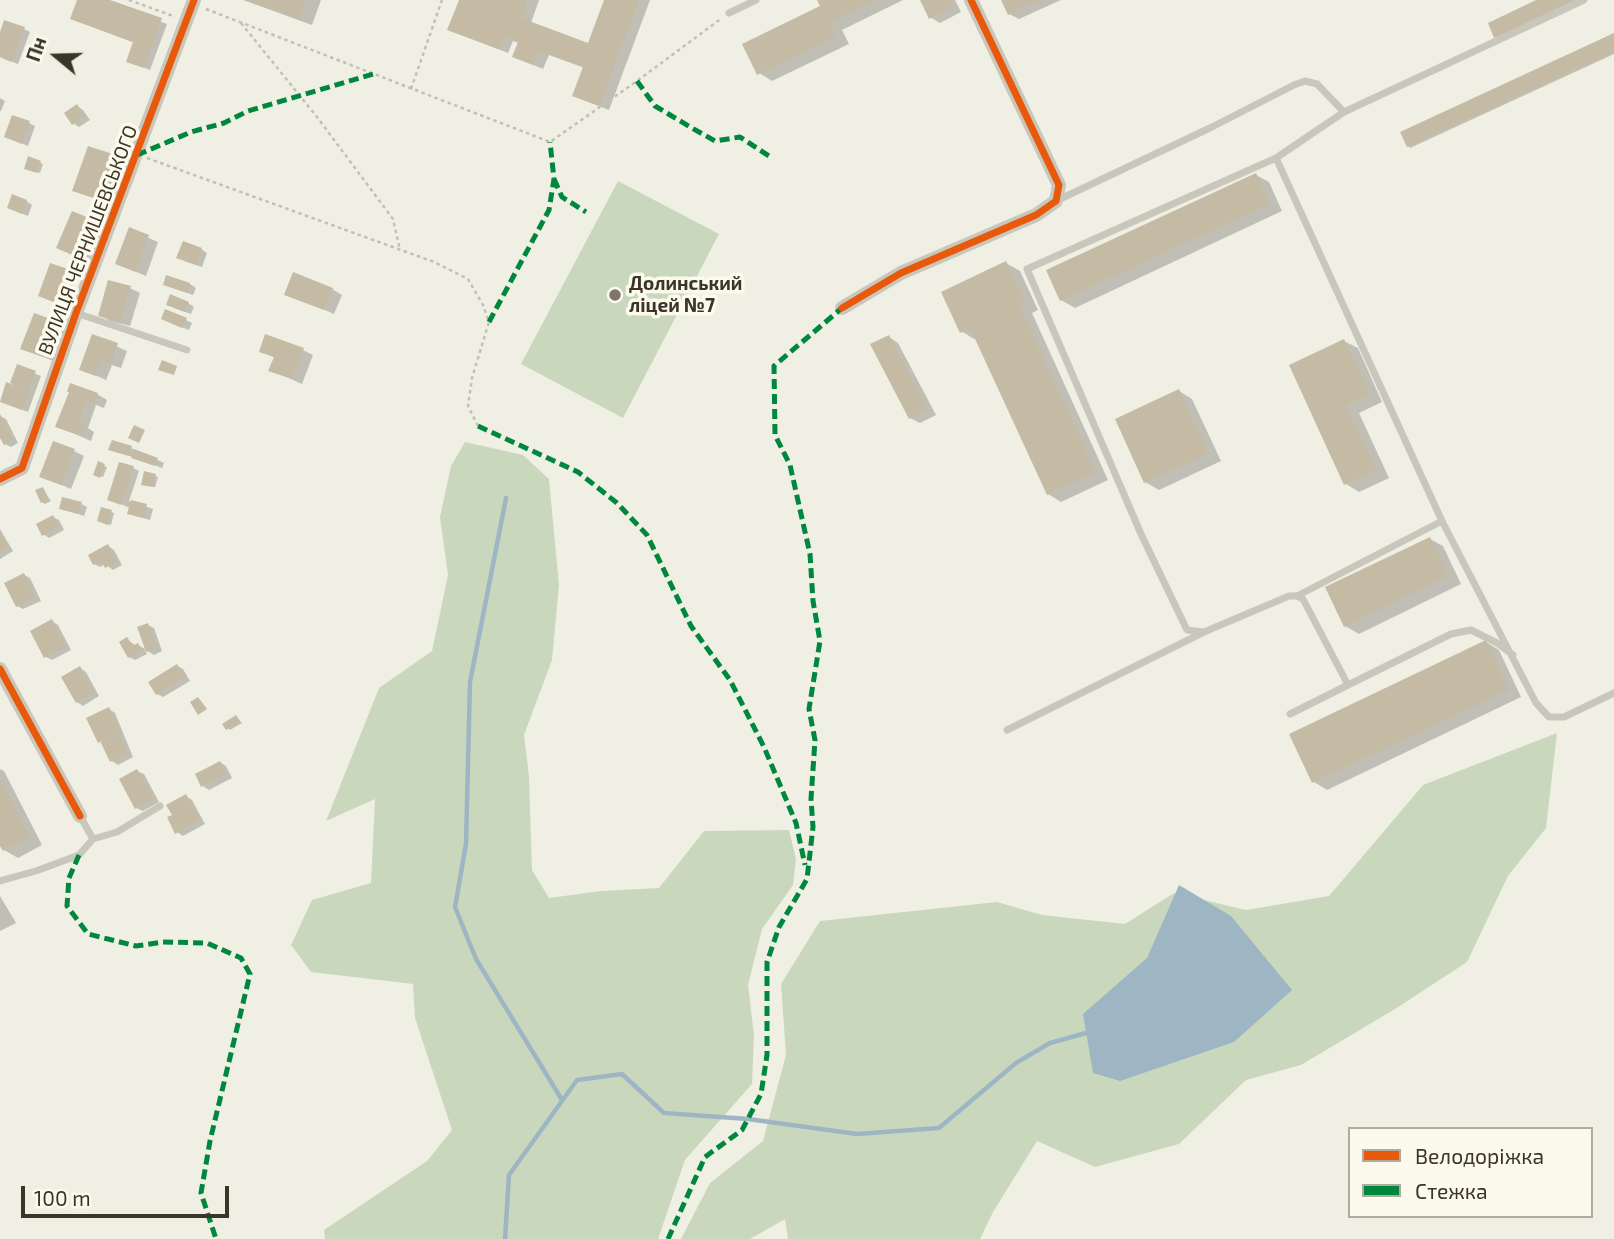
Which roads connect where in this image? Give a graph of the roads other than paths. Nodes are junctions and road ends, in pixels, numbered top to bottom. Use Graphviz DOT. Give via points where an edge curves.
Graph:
graph roads {
  1 [pos="756,0"];
  2 [pos="971,0"];
  3 [pos="1584,0"];
  4 [pos="190,1"];
  5 [pos="729,13"];
  6 [pos="1344,112"];
  7 [pos="1276,158"];
  8 [pos="1056,201"];
  9 [pos="842,308"];
  10 [pos="76,313"];
  11 [pos="187,350"];
  12 [pos="0,479"];
  13 [pos="1443,521"];
  14 [pos="1297,596"];
  15 [pos="1204,632"];
  16 [pos="1513,655"];
  17 [pos="0,669"];
  18 [pos="1348,685"];
  19 [pos="1614,693"];
  20 [pos="1290,714"];
  21 [pos="1007,730"];
  22 [pos="160,806"];
  23 [pos="80,816"];
  24 [pos="93,839"];
  25 [pos="0,881"];
  1 -- 5 [label="lane"];
  2 -- 8 [label="street" via="1059,185"];
  3 -- 6 [label="lane"];
  4 -- 10 [label="street, ВУЛИЦЯ ЧЕРНИШЕВСЬКОГО"];
  6 -- 7 [label="lane"];
  6 -- 8 [label="lane" via="1317,84 1305,81"];
  7 -- 13 [label="lane"];
  7 -- 15 [label="lane" via="1027,269 1187,630"];
  8 -- 9 [label="street" via="1028,219 901,273"];
  10 -- 11 [label="lane"];
  10 -- 12 [label="street, ВУЛИЦЯ ЧЕРНИШЕВСЬКОГО" via="22,468"];
  13 -- 14 [label="lane"];
  13 -- 16 [label="lane"];
  14 -- 15 [label="lane"];
  14 -- 18 [label="lane" via="1303,599"];
  15 -- 21 [label="lane"];
  16 -- 18 [label="lane" via="1471,630 1451,634"];
  16 -- 19 [label="lane" via="1536,703 1549,717 1564,717"];
  17 -- 23 [label="street"];
  18 -- 20 [label="lane"];
  22 -- 24 [label="lane" via="117,832"];
  23 -- 24 [label="lane"];
  24 -- 25 [label="lane" via="79,855"];
}
